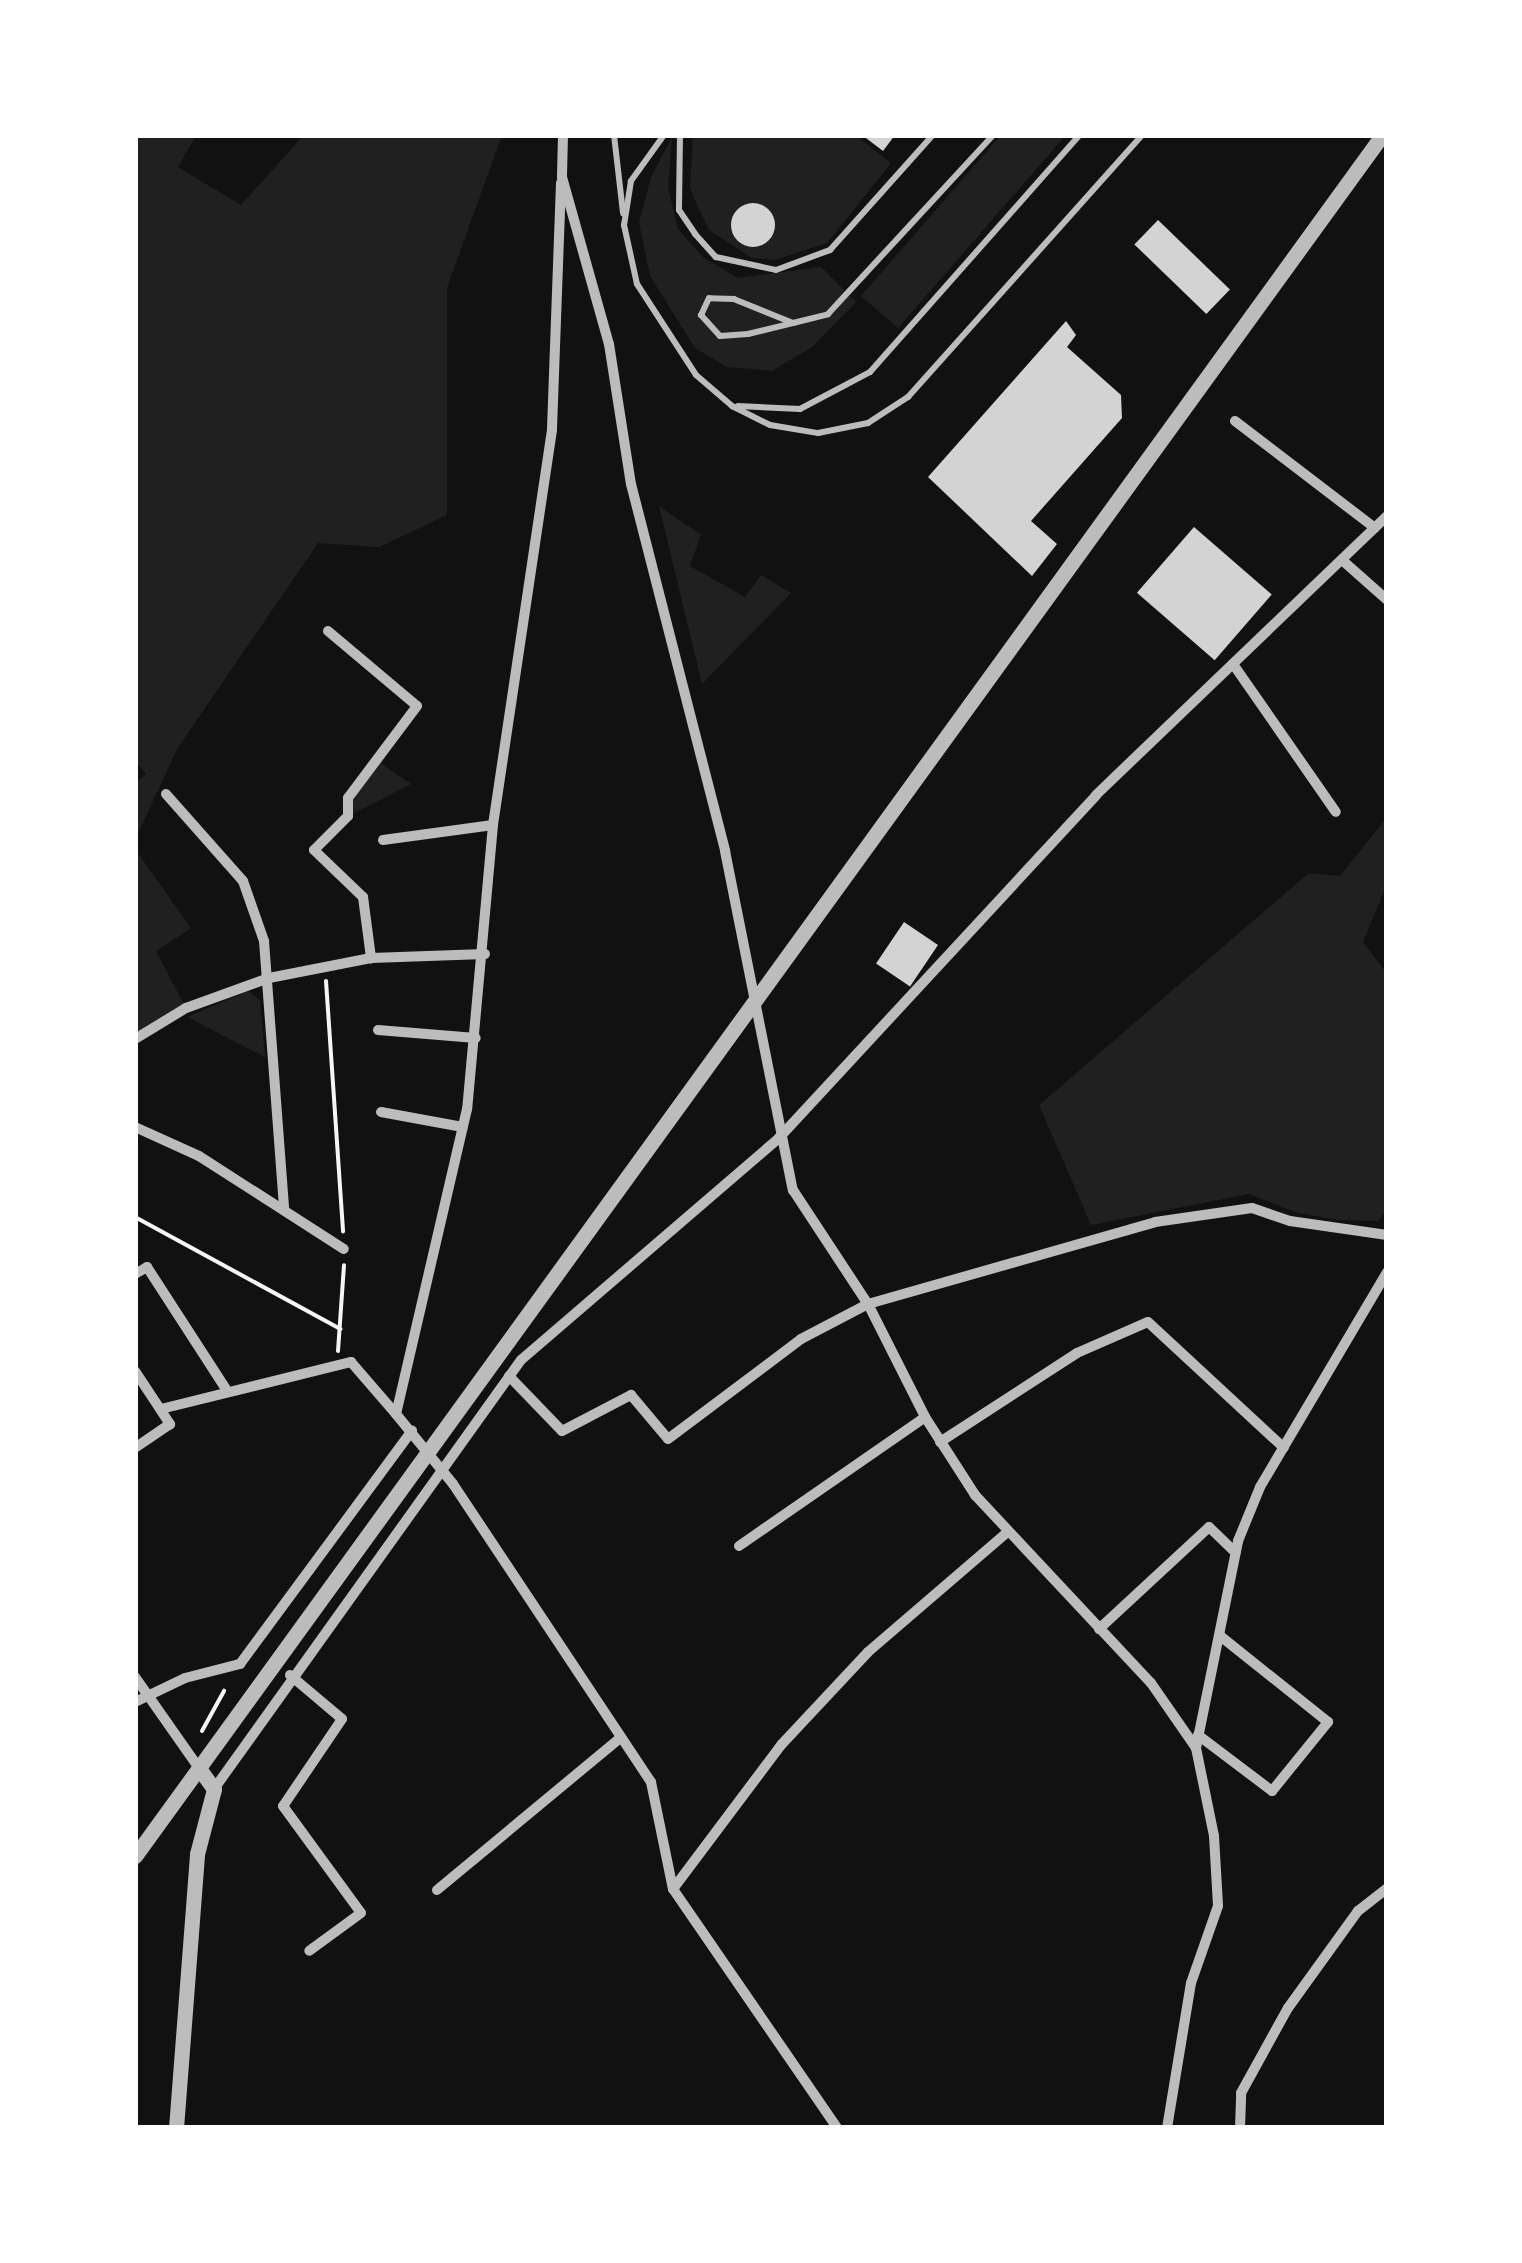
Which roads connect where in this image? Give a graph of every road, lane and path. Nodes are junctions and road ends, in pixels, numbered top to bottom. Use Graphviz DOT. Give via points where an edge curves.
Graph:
graph roads {
  1 [pos="564,135"];
  2 [pos="614,135"];
  3 [pos="664,135"];
  4 [pos="680,135"];
  5 [pos="933,135"];
  6 [pos="993,135"];
  7 [pos="1080,135"];
  8 [pos="1142,135"];
  9 [pos="1382,135"];
  10 [pos="562,177"];
  11 [pos="624,224"];
  12 [pos="792,323"];
  13 [pos="732,406"];
  14 [pos="1235,422"];
  15 [pos="1387,516"];
  16 [pos="1375,528"];
  17 [pos="1342,560"];
  18 [pos="1387,600"];
  19 [pos="328,631"];
  20 [pos="1233,664"];
  21 [pos="166,794"];
  22 [pos="1336,812"];
  23 [pos="493,825"];
  24 [pos="383,840"];
  25 [pos="485,954"];
  26 [pos="370,958"];
  27 [pos="326,974"];
  28 [pos="269,978"];
  29 [pos="756,1001"];
  30 [pos="378,1030"];
  31 [pos="476,1038"];
  32 [pos="135,1039"];
  33 [pos="381,1112"];
  34 [pos="135,1126"];
  35 [pos="463,1127"];
  36 [pos="778,1138"];
  37 [pos="284,1210"];
  38 [pos="135,1217"];
  39 [pos="1387,1235"];
  40 [pos="344,1249"];
  41 [pos="1387,1272"];
  42 [pos="135,1274"];
  43 [pos="868,1304"];
  44 [pos="340,1328"];
  45 [pos="336,1365"];
  46 [pos="135,1370"];
  47 [pos="509,1376"];
  48 [pos="226,1389"];
  49 [pos="161,1409"];
  50 [pos="396,1414"];
  51 [pos="924,1417"];
  52 [pos="412,1431"];
  53 [pos="940,1442"];
  54 [pos="135,1448"];
  55 [pos="1284,1448"];
  56 [pos="428,1449"];
  57 [pos="440,1466"];
  58 [pos="1005,1534"];
  59 [pos="739,1546"];
  60 [pos="1236,1553"];
  61 [pos="1099,1629"];
  62 [pos="1219,1634"];
  63 [pos="290,1676"];
  64 [pos="135,1677"];
  65 [pos="224,1692"];
  66 [pos="147,1694"];
  67 [pos="135,1702"];
  68 [pos="199,1726"];
  69 [pos="1198,1735"];
  70 [pos="621,1738"];
  71 [pos="1196,1748"];
  72 [pos="199,1768"];
  73 [pos="214,1789"];
  74 [pos="135,1856"];
  75 [pos="1387,1888"];
  76 [pos="673,1889"];
  77 [pos="438,1890"];
  78 [pos="309,1951"];
  79 [pos="176,2128"];
  80 [pos="837,2128"];
  81 [pos="1167,2128"];
  82 [pos="1240,2128"];
  1 -- 10 [label="street"];
  2 -- 11 [label="lane"];
  3 -- 11 [label="lane" via="631,181"];
  4 -- 5 [label="lane" via="679,210 694,234 716,258 776,270 830,250"];
  6 -- 12 [label="lane" via="853,291 828,314"];
  7 -- 13 [label="lane" via="870,372 800,409"];
  8 -- 13 [label="lane" via="908,397 881,415 818,433 770,425"];
  9 -- 29 [label="street"];
  10 -- 23 [label="street" via="550,448"];
  10 -- 29 [label="street" via="609,344 631,484 725,851"];
  11 -- 13 [label="lane" via="637,284 666,333 696,375"];
  12 -- 12 [label="lane" via="720,336 701,315 709,298 734,299"];
  14 -- 16 [label="street"];
  15 -- 16 [label="street"];
  16 -- 17 [label="street"];
  17 -- 18 [label="street"];
  17 -- 20 [label="street"];
  19 -- 26 [label="street" via="417,706 348,798 348,816 314,850 363,897"];
  20 -- 22 [label="street"];
  20 -- 36 [label="street" via="1096,796"];
  21 -- 28 [label="street" via="244,880"];
  23 -- 24 [label="street"];
  23 -- 25 [label="street"];
  25 -- 26 [label="street"];
  25 -- 31 [label="street"];
  26 -- 28 [label="street"];
  27 -- 40 [label="path"];
  28 -- 32 [label="street" via="186,1008"];
  28 -- 37 [label="street"];
  29 -- 36 [label="street"];
  29 -- 56 [label="street"];
  30 -- 31 [label="street"];
  31 -- 35 [label="street"];
  33 -- 35 [label="street"];
  34 -- 37 [label="street"];
  35 -- 50 [label="street"];
  36 -- 43 [label="street" via="793,1190"];
  36 -- 47 [label="street"];
  37 -- 40 [label="street"];
  38 -- 44 [label="path"];
  39 -- 43 [label="street" via="1290,1222 1252,1208 1213,1210"];
  40 -- 44 [label="path"];
  41 -- 55 [label="street"];
  42 -- 48 [label="street" via="147,1267"];
  43 -- 47 [label="street" via="800,1339 668,1438 631,1395 562,1431"];
  43 -- 51 [label="street"];
  44 -- 45 [label="path"];
  45 -- 48 [label="street"];
  45 -- 50 [label="street" via="351,1362"];
  46 -- 49 [label="street"];
  47 -- 57 [label="street"];
  48 -- 49 [label="street"];
  49 -- 54 [label="street" via="170,1424"];
  50 -- 52 [label="street"];
  51 -- 53 [label="street"];
  51 -- 59 [label="street"];
  52 -- 56 [label="street"];
  52 -- 66 [label="street" via="240,1664"];
  53 -- 55 [label="street" via="1077,1353 1148,1322"];
  53 -- 58 [label="street"];
  55 -- 60 [label="street" via="1260,1487"];
  56 -- 57 [label="street"];
  56 -- 72 [label="street"];
  57 -- 63 [label="street"];
  57 -- 70 [label="street"];
  58 -- 61 [label="street"];
  58 -- 76 [label="street" via="868,1652 806,1718"];
  60 -- 61 [label="street" via="1209,1527"];
  60 -- 62 [label="street"];
  61 -- 71 [label="street" via="1152,1683"];
  62 -- 69 [label="street"];
  62 -- 69 [label="street" via="1328,1722 1272,1791"];
  63 -- 73 [label="street"];
  63 -- 78 [label="street" via="342,1719 283,1806 361,1913"];
  64 -- 66 [label="street"];
  65 -- 68 [label="path"];
  66 -- 67 [label="street"];
  66 -- 72 [label="street"];
  69 -- 71 [label="street"];
  70 -- 76 [label="street" via="651,1782"];
  70 -- 77 [label="street"];
  71 -- 81 [label="street" via="1214,1836 1218,1906 1190,1983"];
  72 -- 73 [label="street"];
  72 -- 74 [label="street"];
  73 -- 79 [label="street" via="197,1854"];
  75 -- 82 [label="street" via="1358,1911 1288,2008 1241,2094"];
  76 -- 80 [label="street"];
}
